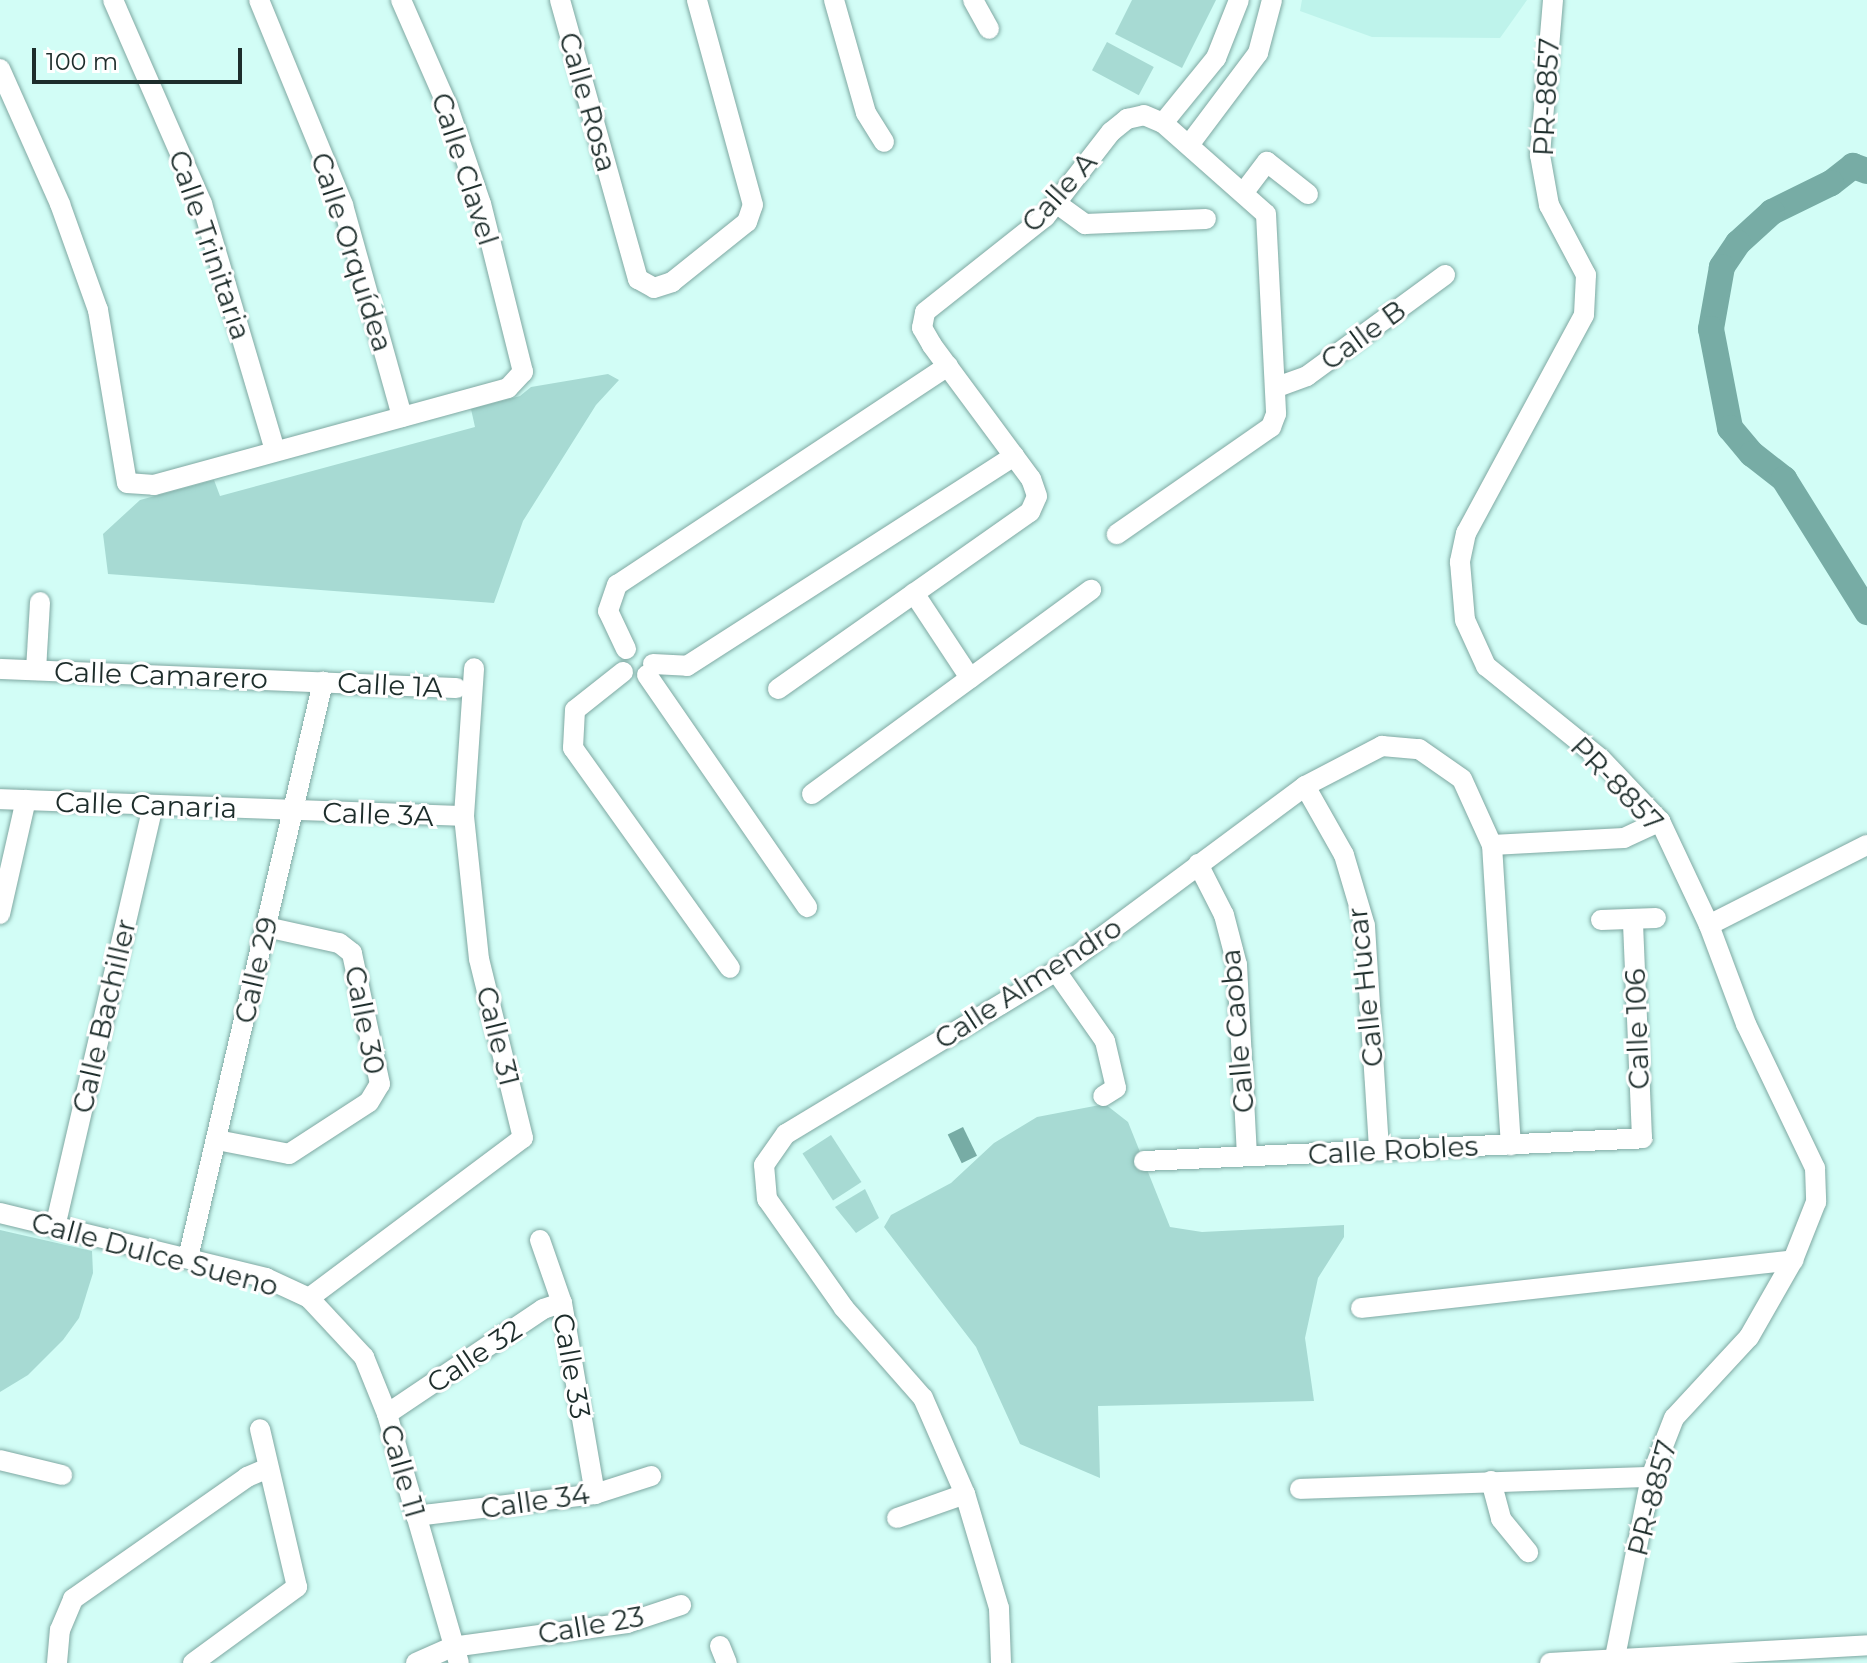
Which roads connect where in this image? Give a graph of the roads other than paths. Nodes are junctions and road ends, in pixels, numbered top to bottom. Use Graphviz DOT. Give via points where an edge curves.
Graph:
graph roads {
  1 [pos="113,0"];
  2 [pos="259,0"];
  3 [pos="401,0"];
  4 [pos="560,0"];
  5 [pos="697,0"];
  6 [pos="834,0"];
  7 [pos="973,0"];
  8 [pos="1553,0"];
  9 [pos="1270,4"];
  10 [pos="1232,27"];
  11 [pos="989,29"];
  12 [pos="0,69"];
  13 [pos="1163,123"];
  14 [pos="884,142"];
  15 [pos="1189,145"];
  16 [pos="1244,192"];
  17 [pos="1308,194"];
  18 [pos="1056,203"];
  19 [pos="1206,219"];
  20 [pos="1445,275"];
  21 [pos="948,366"];
  22 [pos="1277,387"];
  23 [pos="402,417"];
  24 [pos="275,450"];
  25 [pos="1014,456"];
  26 [pos="1117,534"];
  27 [pos="1091,590"];
  28 [pos="914,593"];
  29 [pos="40,602"];
  30 [pos="626,649"];
  31 [pos="474,668"];
  32 [pos="0,669"];
  33 [pos="650,669"];
  34 [pos="36,670"];
  35 [pos="623,672"];
  36 [pos="970,678"];
  37 [pos="323,682"];
  38 [pos="457,688"];
  39 [pos="778,689"];
  40 [pos="1305,786"];
  41 [pos="812,794"];
  42 [pos="0,799"];
  43 [pos="26,800"];
  44 [pos="153,805"];
  45 [pos="292,811"];
  46 [pos="464,816"];
  47 [pos="1660,821"];
  48 [pos="1492,845"];
  49 [pos="1867,845"];
  50 [pos="1198,864"];
  51 [pos="807,907"];
  52 [pos="0,914"];
  53 [pos="1656,918"];
  54 [pos="1633,919"];
  55 [pos="1601,920"];
  56 [pos="1709,925"];
  57 [pos="266,927"];
  58 [pos="730,968"];
  59 [pos="1056,971"];
  60 [pos="1103,1096"];
  61 [pos="1642,1138"];
  62 [pos="217,1140"];
  63 [pos="1511,1145"];
  64 [pos="1379,1151"];
  65 [pos="1247,1156"];
  66 [pos="1144,1161"];
  67 [pos="0,1213"];
  68 [pos="55,1227"];
  69 [pos="540,1240"];
  70 [pos="188,1258"];
  71 [pos="1793,1260"];
  72 [pos="309,1298"];
  73 [pos="562,1303"];
  74 [pos="1361,1308"];
  75 [pos="387,1414"];
  76 [pos="260,1429"];
  77 [pos="0,1460"];
  78 [pos="268,1468"];
  79 [pos="62,1475"];
  80 [pos="651,1476"];
  81 [pos="1651,1477"];
  82 [pos="1491,1481"];
  83 [pos="1300,1489"];
  84 [pos="595,1494"];
  85 [pos="965,1494"];
  86 [pos="416,1516"];
  87 [pos="897,1518"];
  88 [pos="1528,1552"];
  89 [pos="681,1605"];
  90 [pos="1867,1645"];
  91 [pos="456,1655"];
  92 [pos="1615,1661"];
  93 [pos="57,1663"];
  94 [pos="193,1663"];
  95 [pos="416,1663"];
  96 [pos="1001,1663"];
  97 [pos="1550,1663"];
  1 -- 24 [label="street, Calle Trinitaria" via="202,204"];
  2 -- 23 [label="street, Calle Orquídea" via="343,205"];
  3 -- 23 [label="street, Calle Clavel" via="453,121 523,372 508,388"];
  4 -- 5 [label="street, Calle Rosa" via="638,279 654,288 672,282 747,222 753,205"];
  6 -- 14 [label="street" via="866,113"];
  7 -- 11 [label="street"];
  8 -- 47 [label="street, PR-8857" via="1540,155 1549,205 1586,275 1584,315 1466,533 1460,562 1465,620 1486,666 1601,759"];
  9 -- 15 [label="street" via="1258,53"];
  10 -- 13 [label="street"];
  12 -- 24 [label="street" via="60,204 98,310 127,483 154,485"];
  13 -- 15 [label="street"];
  13 -- 18 [label="street, Calle A" via="1144,115 1127,119"];
  15 -- 16 [label="street"];
  16 -- 17 [label="street" via="1267,162"];
  16 -- 22 [label="street" via="1266,214"];
  18 -- 19 [label="street" via="1085,224"];
  18 -- 21 [label="street, Calle A" via="925,312 922,328"];
  20 -- 22 [label="street, Calle B" via="1307,376"];
  21 -- 25 [label="street, Calle A"];
  21 -- 30 [label="street" via="617,585 608,611"];
  22 -- 26 [label="street" via="1271,427"];
  23 -- 24 [label="street"];
  25 -- 28 [label="street, Calle A" via="1037,496 1030,512"];
  25 -- 33 [label="street" via="687,666"];
  27 -- 36 [label="street"];
  28 -- 36 [label="street"];
  28 -- 39 [label="street, Calle A"];
  29 -- 34 [label="street"];
  30 -- 33 [label="street" via="645,647"];
  30 -- 35 [label="street" via="620,660"];
  31 -- 46 [label="street, Calle 31"];
  32 -- 34 [label="street, Calle Camarero"];
  33 -- 35 [label="street" via="634,678"];
  33 -- 51 [label="street"];
  34 -- 37 [label="street, Calle Camarero"];
  35 -- 58 [label="street" via="575,710 573,748"];
  36 -- 41 [label="street"];
  37 -- 38 [label="street, Calle 1A"];
  37 -- 45 [label="street, Calle 29"];
  40 -- 48 [label="street, Calle Almendro" via="1382,746 1419,749 1462,779"];
  40 -- 50 [label="street, Calle Almendro"];
  40 -- 64 [label="street, Calle Hucar" via="1344,855 1365,926"];
  42 -- 43 [label="street, Calle Canaria"];
  43 -- 44 [label="street, Calle Canaria"];
  43 -- 52 [label="street"];
  44 -- 45 [label="street, Calle Canaria"];
  44 -- 68 [label="street, Calle Bachiller"];
  45 -- 46 [label="street, Calle 3A"];
  45 -- 57 [label="street, Calle 29"];
  46 -- 72 [label="street, Calle 31" via="479,959 523,1138"];
  47 -- 48 [label="street" via="1624,838"];
  47 -- 56 [label="street, PR-8857"];
  48 -- 63 [label="street, Calle Almendro"];
  49 -- 56 [label="street"];
  50 -- 59 [label="street, Calle Almendro"];
  50 -- 65 [label="street, Calle Caoba" via="1224,915 1237,965"];
  53 -- 54 [label="street"];
  54 -- 55 [label="street"];
  54 -- 61 [label="street, Calle 106"];
  56 -- 71 [label="street, PR-8857" via="1746,1024 1815,1168 1816,1202"];
  57 -- 62 [label="street, Calle 29"];
  57 -- 62 [label="street, Calle 30" via="339,943 352,953 380,1084 369,1102 289,1154"];
  59 -- 60 [label="street" via="1105,1041 1116,1088"];
  59 -- 85 [label="street, Calle Almendro" via="786,1134 764,1165 767,1199 844,1308 923,1398"];
  61 -- 63 [label="street, Calle Robles"];
  62 -- 70 [label="street, Calle 29"];
  63 -- 64 [label="street, Calle Robles"];
  64 -- 65 [label="street, Calle Robles"];
  65 -- 66 [label="street, Calle Robles"];
  67 -- 68 [label="street, Calle Dulce Sueno"];
  68 -- 70 [label="street, Calle Dulce Sueno"];
  69 -- 73 [label="street, Calle 33"];
  70 -- 72 [label="street, Calle Dulce Sueno" via="266,1278"];
  71 -- 74 [label="street"];
  71 -- 81 [label="street, PR-8857" via="1749,1337 1674,1418"];
  72 -- 75 [label="street, Calle 11" via="364,1357"];
  73 -- 75 [label="street, Calle 32" via="543,1309"];
  73 -- 84 [label="street, Calle 33"];
  75 -- 86 [label="street, Calle 11"];
  76 -- 78 [label="street"];
  77 -- 79 [label="street"];
  78 -- 93 [label="street" via="247,1477 73,1599 60,1630"];
  78 -- 94 [label="street" via="297,1587"];
  80 -- 84 [label="street, Calle 34"];
  81 -- 82 [label="street"];
  81 -- 92 [label="street, PR-8857"];
  82 -- 83 [label="street"];
  82 -- 88 [label="street" via="1501,1519"];
  84 -- 86 [label="street, Calle 34"];
  85 -- 87 [label="street"];
  85 -- 96 [label="street, Calle Almendro" via="999,1608"];
  86 -- 91 [label="street, Calle 11"];
  89 -- 91 [label="street, Calle 23" via="627,1623"];
  90 -- 92 [label="street"];
  91 -- 95 [label="street, Calle 23"];
  92 -- 97 [label="street"];
}
